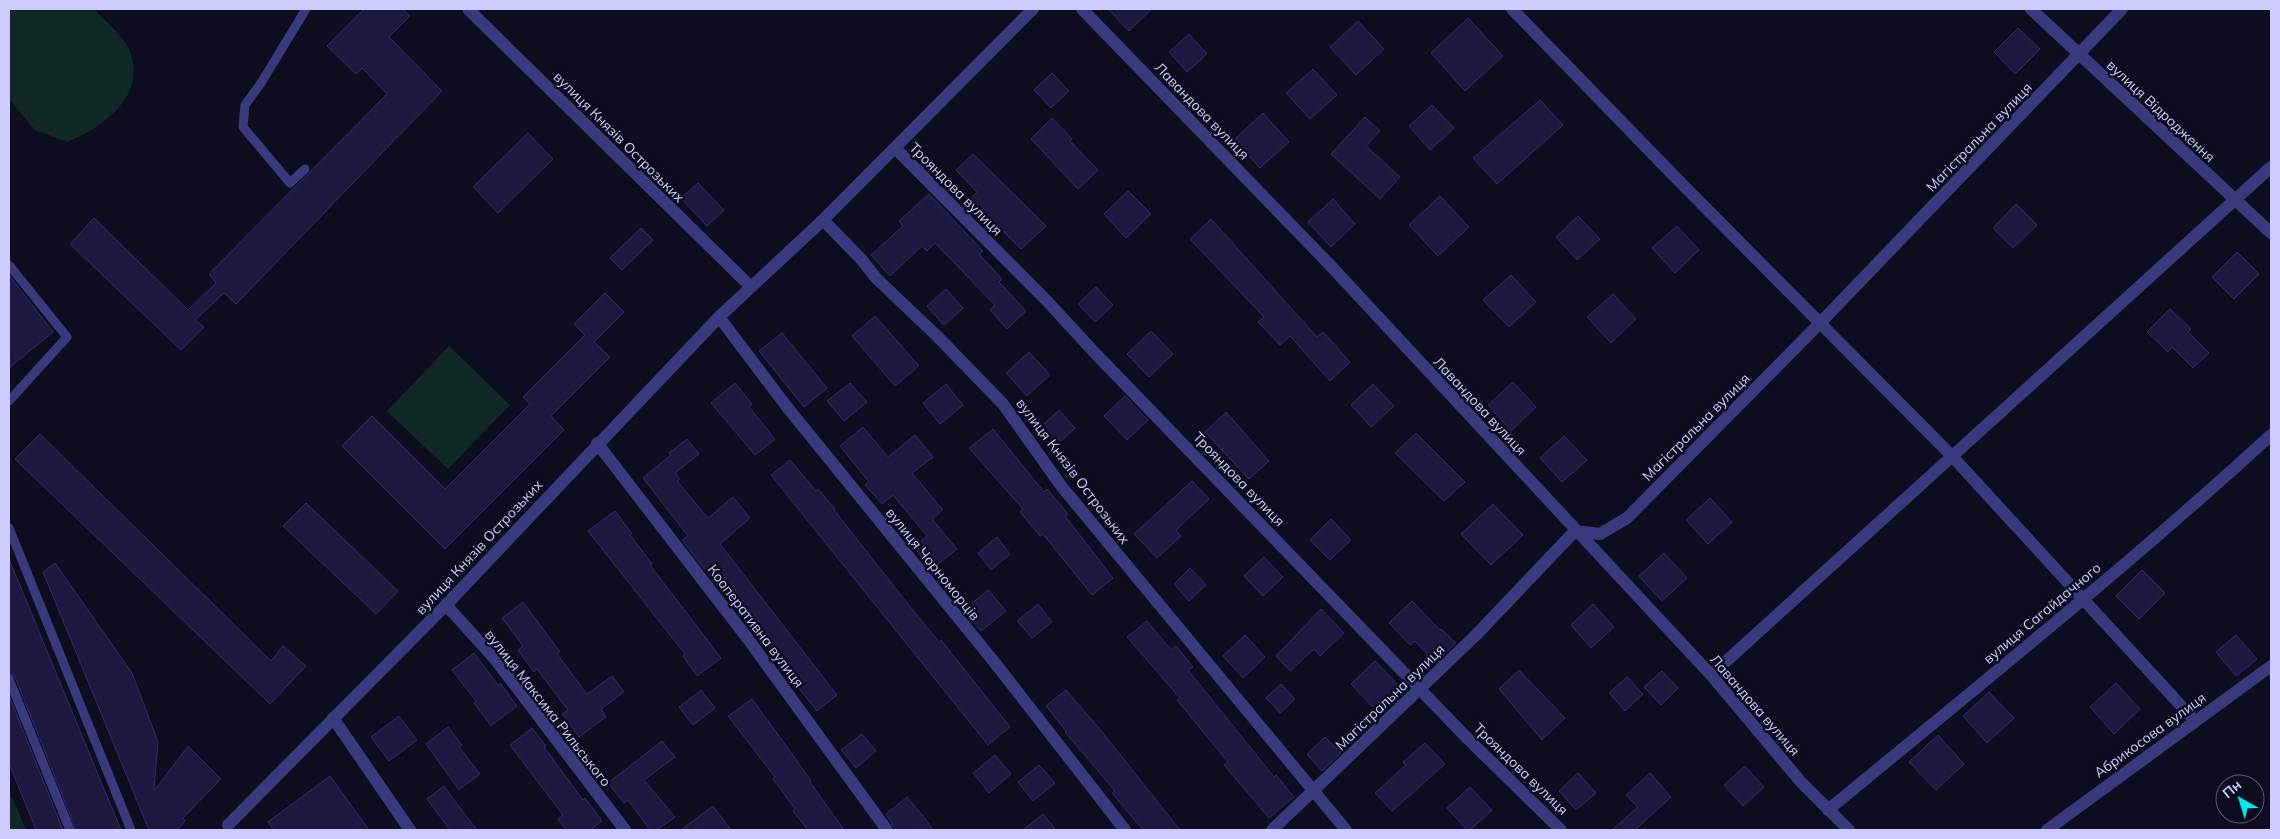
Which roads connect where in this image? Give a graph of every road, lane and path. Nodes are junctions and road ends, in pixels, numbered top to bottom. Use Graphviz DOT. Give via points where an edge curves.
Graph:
graph roads {
  1 [pos="306,9"];
  2 [pos="468,9"];
  3 [pos="1034,9"];
  4 [pos="1082,9"];
  5 [pos="1512,9"];
  6 [pos="2031,9"];
  7 [pos="2122,9"];
  8 [pos="2079,56"];
  9 [pos="895,148"];
  10 [pos="2271,167"];
  11 [pos="304,169"];
  12 [pos="2235,200"];
  13 [pos="823,220"];
  14 [pos="2271,233"];
  15 [pos="9,265"];
  16 [pos="750,286"];
  17 [pos="719,317"];
  18 [pos="1821,322"];
  19 [pos="11,396"];
  20 [pos="2271,435"];
  21 [pos="597,443"];
  22 [pos="1951,455"];
  23 [pos="9,528"];
  24 [pos="1575,530"];
  25 [pos="2084,598"];
  26 [pos="446,605"];
  27 [pos="2271,666"];
  28 [pos="1711,675"];
  29 [pos="9,680"];
  30 [pos="1421,688"];
  31 [pos="333,718"];
  32 [pos="2195,721"];
  33 [pos="1314,790"];
  34 [pos="1828,810"];
  35 [pos="225,828"];
  36 [pos="70,830"];
  37 [pos="131,830"];
  38 [pos="410,830"];
  39 [pos="625,830"];
  40 [pos="887,830"];
  41 [pos="1125,830"];
  42 [pos="1272,830"];
  43 [pos="1346,830"];
  44 [pos="1561,830"];
  45 [pos="1849,830"];
  46 [pos="2047,830"];
  1 -- 11 [label="lane" via="244,106 243,127 290,183"];
  2 -- 16 [label="street, вулиця Князів Острозьких"];
  3 -- 9 [label="street"];
  4 -- 24 [label="street, Лавандова вулиця" via="1329,264"];
  5 -- 18 [label="street"];
  6 -- 8 [label="street, вулиця Відродження"];
  7 -- 8 [label="street, Магістральна вулиця"];
  8 -- 12 [label="street, вулиця Відродження"];
  8 -- 18 [label="street, Магістральна вулиця"];
  9 -- 13 [label="street"];
  9 -- 30 [label="street, Трояндова вулиця"];
  10 -- 12 [label="street"];
  12 -- 14 [label="street, вулиця Відродження"];
  12 -- 22 [label="street"];
  13 -- 16 [label="street, вулиця Князів Острозьких"];
  13 -- 33 [label="street, вулиця Князів Острозьких" via="876,278 1003,404 1062,487"];
  15 -- 19 [label="lane" via="67,337"];
  16 -- 17 [label="street, вулиця Князів Острозьких"];
  17 -- 21 [label="street, вулиця Князів Острозьких"];
  17 -- 41 [label="street, вулиця Чорноморців" via="787,407 995,663"];
  18 -- 22 [label="street"];
  18 -- 24 [label="street, Магістральна вулиця" via="1627,518 1600,534"];
  20 -- 25 [label="street, вулиця Сагайдачного"];
  21 -- 26 [label="street, вулиця Князів Острозьких"];
  21 -- 40 [label="street, Кооперативна вулиця" via="748,639"];
  22 -- 25 [label="street"];
  22 -- 28 [label="street"];
  23 -- 37 [label="lane"];
  24 -- 28 [label="street, Лавандова вулиця"];
  24 -- 30 [label="street, Магістральна вулиця"];
  25 -- 32 [label="street"];
  25 -- 34 [label="street, вулиця Сагайдачного"];
  26 -- 31 [label="street, вулиця Князів Острозьких"];
  26 -- 39 [label="street, вулиця Максима Рильського" via="495,660"];
  27 -- 32 [label="street, Абрикосова вулиця"];
  28 -- 34 [label="street, Лавандова вулиця"];
  29 -- 36 [label="lane"];
  30 -- 33 [label="street, Магістральна вулиця"];
  30 -- 44 [label="street, Трояндова вулиця"];
  31 -- 35 [label="street, вулиця Князів Острозьких"];
  31 -- 38 [label="street"];
  32 -- 46 [label="street, Абрикосова вулиця"];
  33 -- 42 [label="street, Магістральна вулиця"];
  33 -- 43 [label="street, вулиця Князів Острозьких"];
  34 -- 45 [label="street, Лавандова вулиця"];
}
